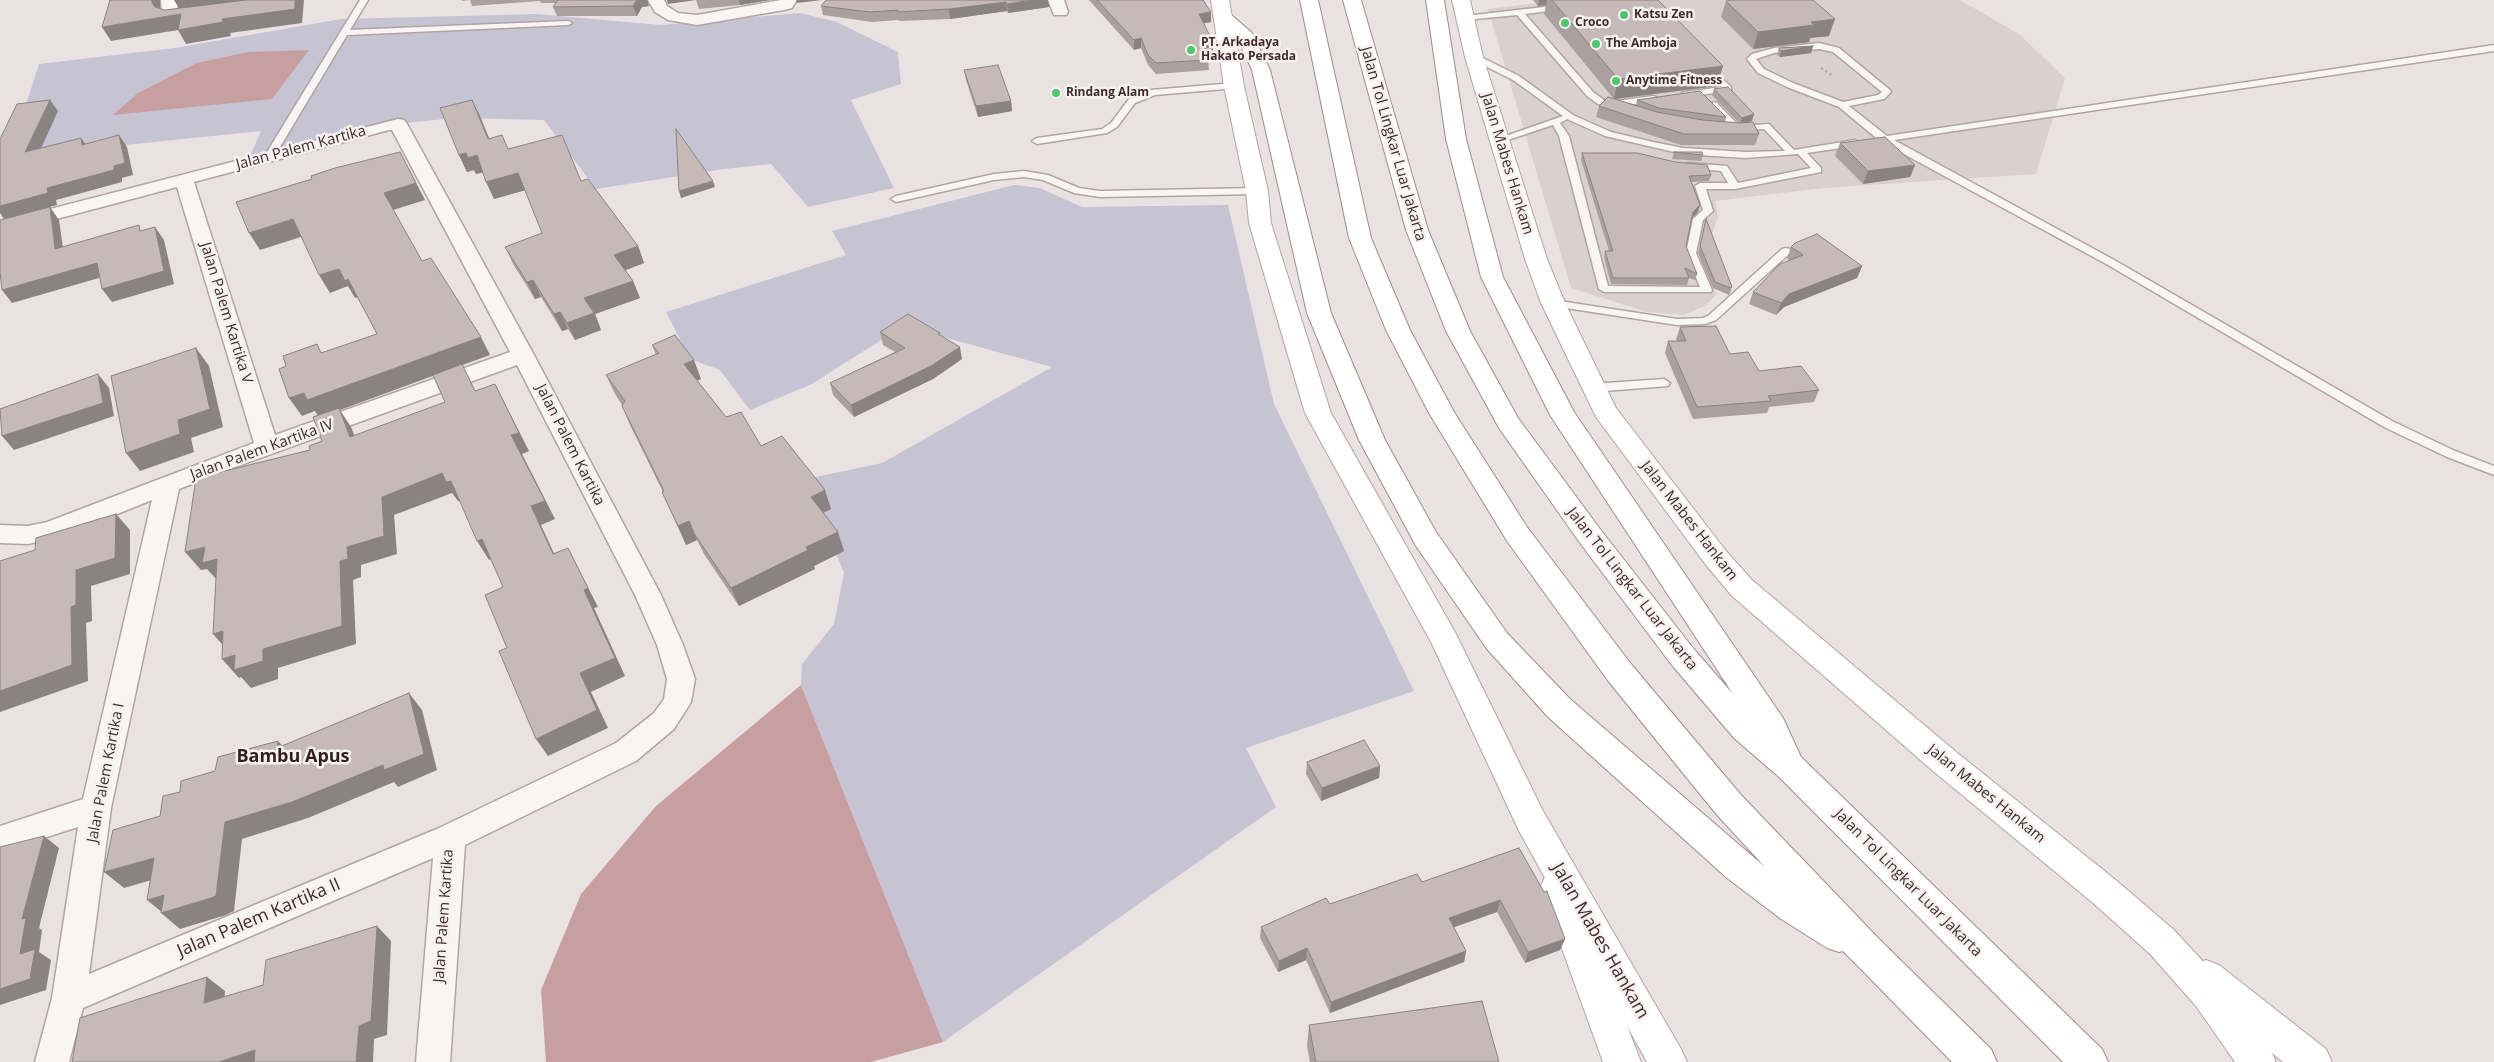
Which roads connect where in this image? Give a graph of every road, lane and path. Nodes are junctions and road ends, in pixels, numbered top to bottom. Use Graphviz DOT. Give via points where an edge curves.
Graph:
graph roads {
  1 [pos="169,0"];
  2 [pos="364,0"];
  3 [pos="656,0"];
  4 [pos="789,0"];
  5 [pos="1309,0"];
  6 [pos="1352,0"];
  7 [pos="1435,0"];
  8 [pos="1576,5"];
  9 [pos="1221,8"];
  10 [pos="1463,9"];
  11 [pos="216,12"];
  12 [pos="1520,12"];
  13 [pos="568,23"];
  14 [pos="345,32"];
  15 [pos="2494,48"];
  16 [pos="1474,58"];
  17 [pos="1702,62"];
  18 [pos="1234,86"];
  19 [pos="1702,93"];
  20 [pos="1673,96"];
  21 [pos="1664,98"];
  22 [pos="1616,104"];
  23 [pos="1842,105"];
  24 [pos="1640,112"];
  25 [pos="1570,117"];
  26 [pos="1555,122"];
  27 [pos="1718,127"];
  28 [pos="1737,129"];
  29 [pos="1884,138"];
  30 [pos="1499,140"];
  31 [pos="1038,141"];
  32 [pos="1796,152"];
  33 [pos="269,158"];
  34 [pos="1683,165"];
  35 [pos="184,179"];
  36 [pos="1735,186"];
  37 [pos="1257,191"];
  38 [pos="896,199"];
  39 [pos="0,228"];
  40 [pos="1786,251"];
  41 [pos="1553,303"];
  42 [pos="523,355"];
  43 [pos="1664,383"];
  44 [pos="1592,388"];
  45 [pos="267,447"];
  46 [pos="2494,471"];
  47 [pos="168,486"];
  48 [pos="0,534"];
  49 [pos="1790,767"];
  50 [pos="96,808"];
  51 [pos="1531,821"];
  52 [pos="450,837"];
  53 [pos="0,839"];
  54 [pos="2162,942"];
  55 [pos="1866,952"];
  56 [pos="69,998"];
  57 [pos="52,1062"];
  58 [pos="433,1062"];
  59 [pos="1622,1062"];
  60 [pos="1668,1062"];
  61 [pos="1978,1062"];
  62 [pos="2089,1062"];
  63 [pos="2257,1062"];
  64 [pos="2313,1062"];
  1 -- 11 [label="street" via="170,16 173,17"];
  2 -- 14 [label="lane"];
  3 -- 4 [label="street" via="661,9 674,17 697,20 778,8"];
  5 -- 55 [label="main road" via="1360,238 1398,330 1442,413 1517,534 1620,674 1729,804"];
  6 -- 49 [label="main road, Jalan Tol Lingkar Luar Jakarta" via="1416,230 1458,331 1508,422 1682,656 1746,728"];
  7 -- 49 [label="main road" via="1456,139 1492,277 1563,414 1772,727"];
  8 -- 12 [label="lane"];
  9 -- 18 [label="main road, Jalan Mabes Hankam"];
  9 -- 55 [label="main road" via="1246,37 1260,70 1319,312 1372,440 1426,539 1497,641 1559,708 1739,867 1793,908"];
  10 -- 12 [label="lane"];
  10 -- 16 [label="main road, Jalan Mabes Hankam"];
  12 -- 22 [label="lane" via="1590,94 1601,102"];
  13 -- 14 [label="lane"];
  14 -- 33 [label="lane"];
  15 -- 29 [label="lane"];
  16 -- 25 [label="lane" via="1516,78"];
  16 -- 30 [label="main road, Jalan Mabes Hankam"];
  17 -- 19 [label="lane" via="1728,89"];
  18 -- 31 [label="lane" via="1154,92 1132,101 1114,125 1104,132"];
  18 -- 37 [label="main road, Jalan Mabes Hankam"];
  19 -- 20 [label="lane"];
  19 -- 28 [label="lane"];
  21 -- 22 [label="lane"];
  22 -- 24 [label="lane"];
  23 -- 23 [label="lane" via="1773,78 1761,71 1751,59 1774,50 1828,48 1836,50 1887,92 1882,97"];
  23 -- 29 [label="lane"];
  25 -- 26 [label="lane"];
  25 -- 32 [label="lane" via="1608,134 1683,151 1745,155"];
  26 -- 30 [label="lane"];
  26 -- 36 [label="lane" via="1574,155 1604,289 1707,290 1691,253 1698,219 1708,211 1700,186"];
  27 -- 28 [label="lane"];
  28 -- 32 [label="lane" via="1766,126"];
  29 -- 32 [label="lane"];
  29 -- 46 [label="lane" via="2112,263 2388,424"];
  30 -- 41 [label="main road, Jalan Mabes Hankam"];
  32 -- 36 [label="lane" via="1818,170"];
  33 -- 35 [label="street, Jalan Palem Kartika"];
  33 -- 42 [label="street, Jalan Palem Kartika" via="398,124"];
  34 -- 36 [label="lane" via="1724,168"];
  35 -- 39 [label="street, Jalan Palem Kartika"];
  35 -- 45 [label="street, Jalan Palem Kartika V"];
  37 -- 38 [label="lane" via="1100,194 1077,191 1045,177 1024,174"];
  37 -- 51 [label="main road, Jalan Mabes Hankam" via="1260,223 1318,412 1446,642"];
  40 -- 41 [label="lane" via="1705,321 1677,322"];
  41 -- 44 [label="main road, Jalan Mabes Hankam"];
  42 -- 45 [label="street, Jalan Palem Kartika IV"];
  42 -- 52 [label="street, Jalan Palem Kartika" via="648,595 681,679 677,702 664,721 626,752"];
  43 -- 44 [label="lane"];
  44 -- 54 [label="main road, Jalan Mabes Hankam" via="1605,411 1742,588"];
  45 -- 47 [label="street, Jalan Palem Kartika IV" via="227,460"];
  47 -- 48 [label="street, Jalan Palem Kartika IV" via="51,531 28,535"];
  47 -- 50 [label="street, Jalan Palem Kartika I"];
  49 -- 62 [label="main road, Jalan Tol Lingkar Luar Jakarta"];
  50 -- 53 [label="street"];
  50 -- 56 [label="street, Jalan Palem Kartika I"];
  51 -- 59 [label="main road, Jalan Mabes Hankam"];
  51 -- 60 [label="main road, Jalan Mabes Hankam"];
  52 -- 56 [label="street, Jalan Palem Kartika II"];
  52 -- 58 [label="street, Jalan Palem Kartika"];
  54 -- 63 [label="main road, Jalan Mabes Hankam" via="2209,994"];
  54 -- 64 [label="main road, Jalan Mabes Hankam"];
  55 -- 61 [label="main road"];
  56 -- 57 [label="street, Jalan Palem Kartika I"];
}
